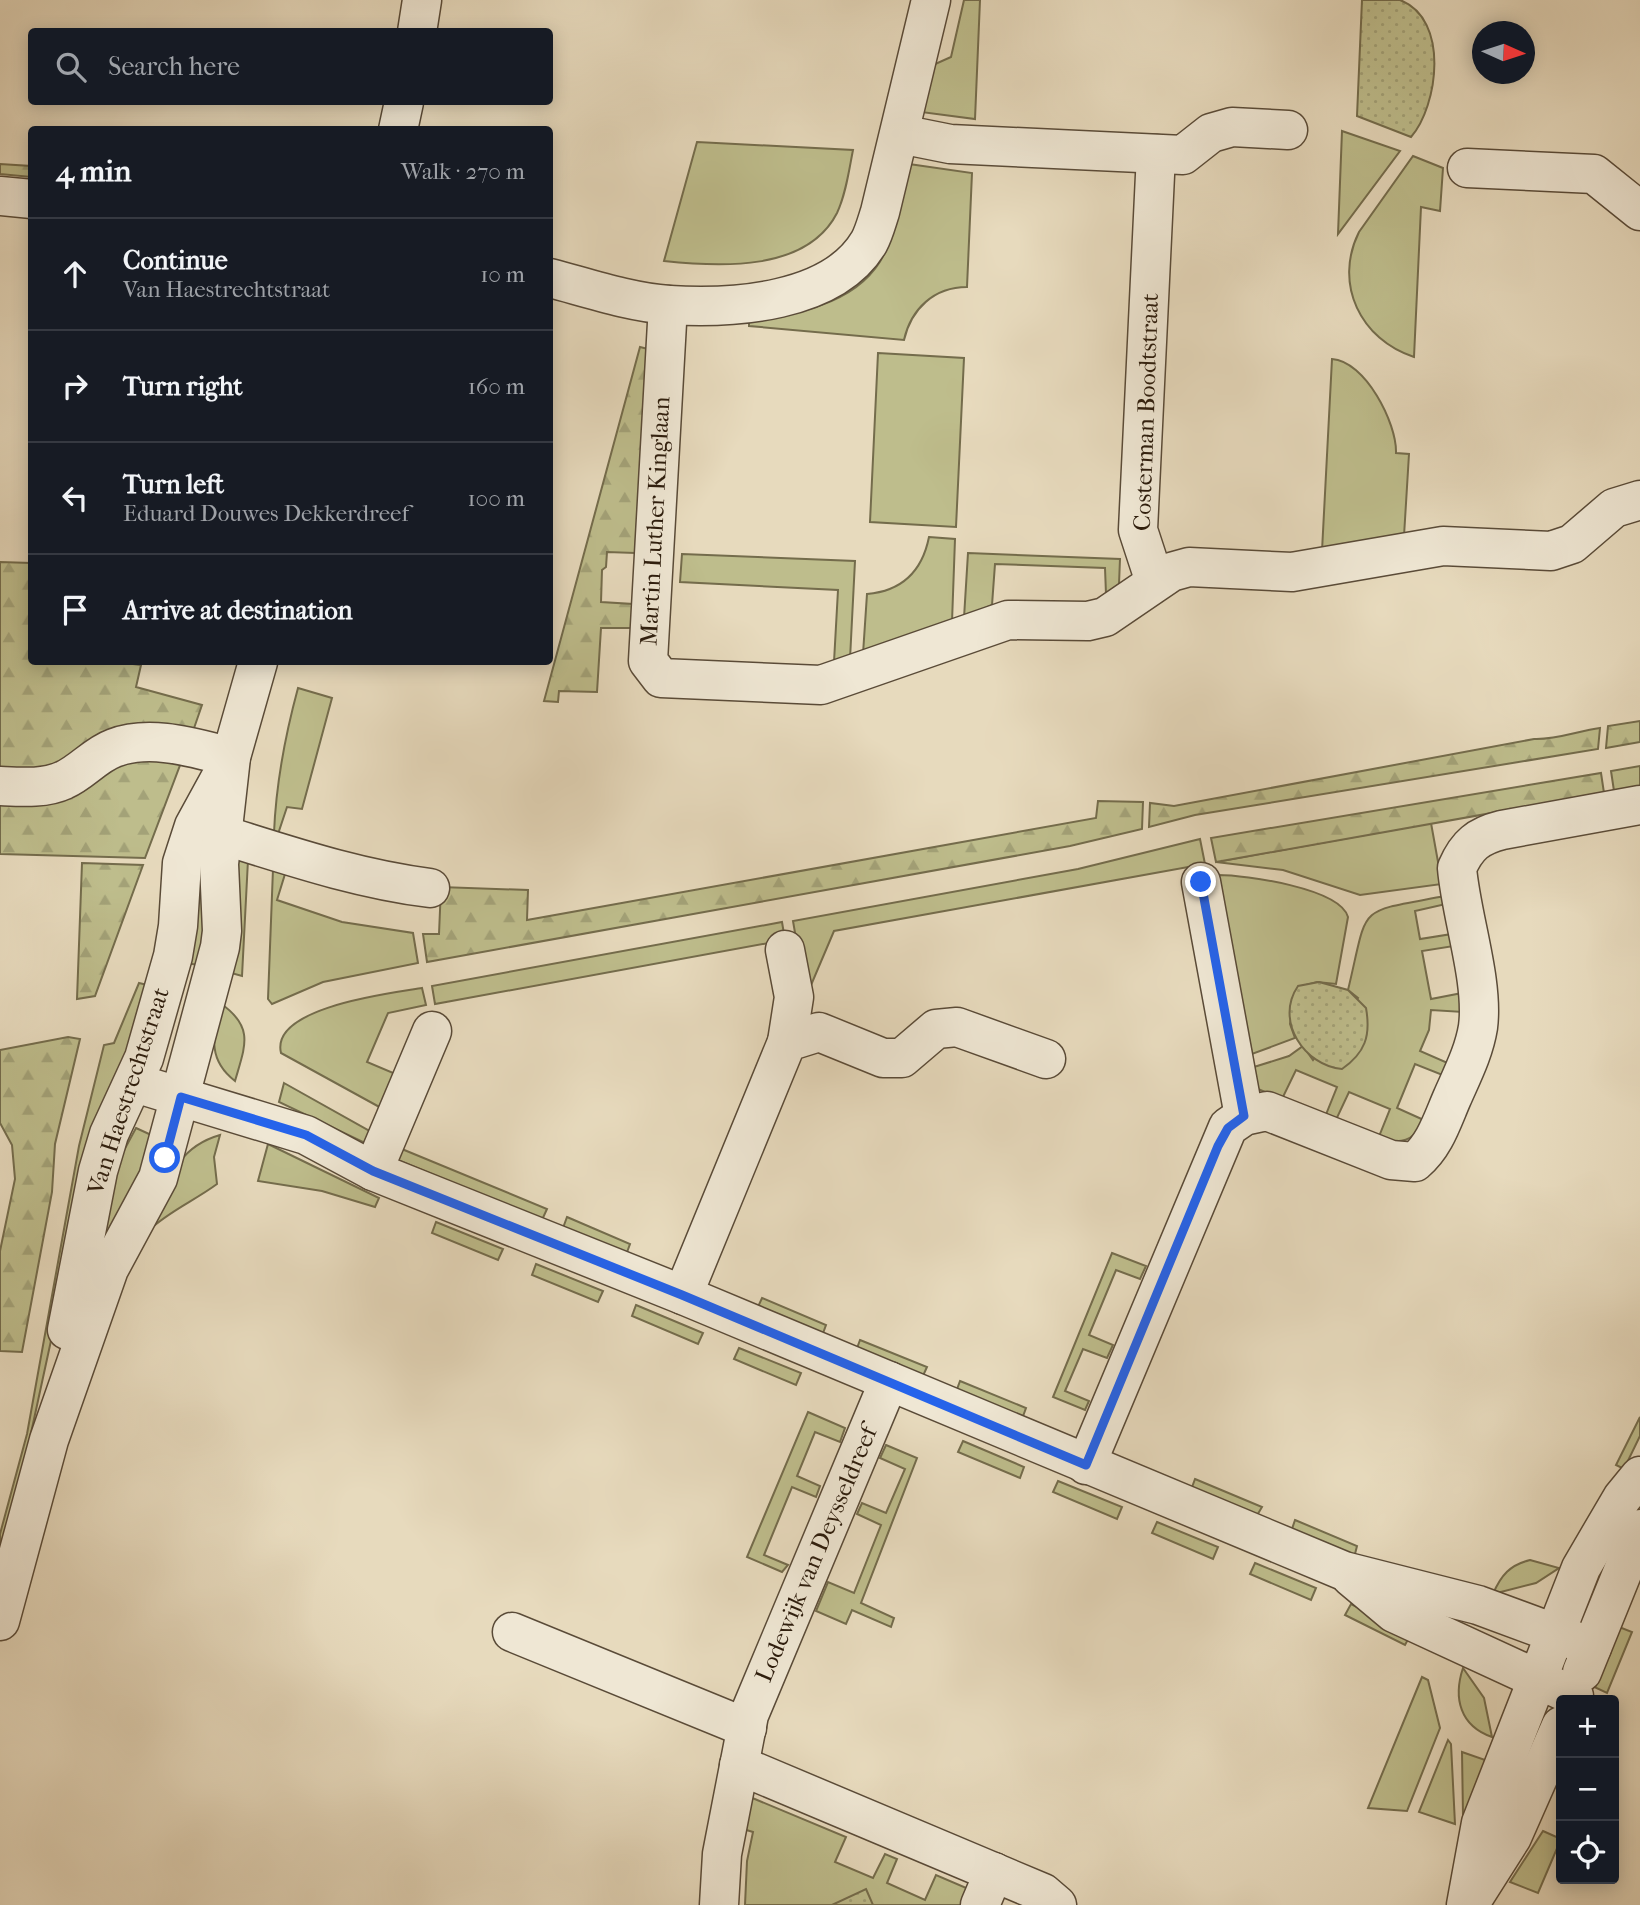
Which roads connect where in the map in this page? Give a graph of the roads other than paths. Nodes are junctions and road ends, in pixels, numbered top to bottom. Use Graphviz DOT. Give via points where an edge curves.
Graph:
graph roads {
  1 [pos="422,0"];
  2 [pos="931,0"];
  3 [pos="418,28"];
  4 [pos="403,105"];
  5 [pos="399,126"];
  6 [pos="1288,130"];
  7 [pos="900,134"];
  8 [pos="1156,154"];
  9 [pos="1467,168"];
  10 [pos="0,196"];
  11 [pos="28,198"];
  12 [pos="1640,211"];
  13 [pos="553,279"];
  14 [pos="668,304"];
  15 [pos="1640,500"];
  16 [pos="1155,582"];
  17 [pos="257,665"];
  18 [pos="231,757"];
  19 [pos="0,786"];
  20 [pos="1640,805"];
  21 [pos="209,830"];
  22 [pos="1201,882"];
  23 [pos="430,888"];
  24 [pos="785,950"];
  25 [pos="432,1031"];
  26 [pos="787,1042"];
  27 [pos="1046,1059"];
  28 [pos="135,1083"];
  29 [pos="181,1097"];
  30 [pos="1244,1116"];
  31 [pos="373,1171"];
  32 [pos="682,1295"];
  33 [pos="889,1381"];
  34 [pos="49,1440"];
  35 [pos="1086,1465"];
  36 [pos="1640,1476"];
  37 [pos="1640,1529"];
  38 [pos="1343,1571"];
  39 [pos="3,1600"];
  40 [pos="512,1632"];
  41 [pos="1556,1632"];
  42 [pos="1592,1647"];
  43 [pos="1537,1680"];
  44 [pos="1574,1695"];
  45 [pos="1556,1696"];
  46 [pos="747,1728"];
  47 [pos="1556,1737"];
  48 [pos="739,1765"];
  49 [pos="987,1889"];
  50 [pos="719,1905"];
  51 [pos="1057,1905"];
  52 [pos="1467,1905"];
  1 -- 3 [label="street"];
  2 -- 7 [label="street"];
  4 -- 5 [label="street"];
  6 -- 8 [label="street" via="1232,127 1211,133 1183,155"];
  7 -- 8 [label="street" via="950,145"];
  7 -- 14 [label="street" via="869,243 835,277 791,296 762,302"];
  8 -- 16 [label="street, Costerman Boodtstraat" via="1138,530"];
  9 -- 12 [label="street" via="1594,174"];
  10 -- 11 [label="street"];
  13 -- 14 [label="street"];
  14 -- 16 [label="street, Martin Luther Kinglaan" via="648,662 661,678 821,685 1008,620 1105,617"];
  15 -- 16 [label="street" via="1614,508 1572,544 1551,551 1443,546 1292,572 1189,567"];
  17 -- 18 [label="street, Van Haestrechtstraat"];
  18 -- 19 [label="street" via="138,742 108,751 46,786"];
  18 -- 21 [label="street, Van Haestrechtstraat"];
  20 -- 30 [label="street" via="1483,835 1465,850 1457,868 1478,1027 1429,1150 1415,1162 1391,1160 1268,1111"];
  21 -- 23 [label="street" via="345,873"];
  21 -- 28 [label="street, Van Haestrechtstraat" via="182,863 173,956"];
  21 -- 29 [label="street, Van Haestrechtstraat" via="219,864 220,947"];
  22 -- 30 [label="street"];
  24 -- 26 [label="street" via="794,996"];
  25 -- 31 [label="street"];
  26 -- 27 [label="street" via="819,1032 883,1058 902,1058 936,1029 957,1027"];
  26 -- 32 [label="street"];
  28 -- 29 [label="street"];
  28 -- 34 [label="street, Van Haestrechtstraat" via="109,1134 98,1171"];
  29 -- 31 [label="street" via="306,1135"];
  29 -- 34 [label="street, Van Haestrechtstraat" via="159,1178 117,1248"];
  30 -- 35 [label="street" via="1228,1128 1218,1146"];
  31 -- 32 [label="street"];
  32 -- 33 [label="street"];
  33 -- 35 [label="street"];
  33 -- 46 [label="street, Lodewijk van Deysseldreef"];
  34 -- 39 [label="street, Van Haestrechtstraat"];
  35 -- 38 [label="street"];
  36 -- 41 [label="street" via="1581,1568"];
  37 -- 42 [label="street"];
  38 -- 41 [label="street" via="1478,1605"];
  38 -- 43 [label="street" via="1394,1613"];
  40 -- 46 [label="street"];
  41 -- 42 [label="street"];
  41 -- 43 [label="street"];
  42 -- 44 [label="street"];
  43 -- 45 [label="street"];
  43 -- 52 [label="street" via="1481,1823"];
  46 -- 48 [label="street, Lodewijk van Deysseldreef"];
  47 -- 52 [label="street" via="1512,1837"];
  48 -- 49 [label="street"];
  48 -- 50 [label="street, Lodewijk van Deysseldreef"];
  49 -- 51 [label="street" via="1043,1893"];
}
